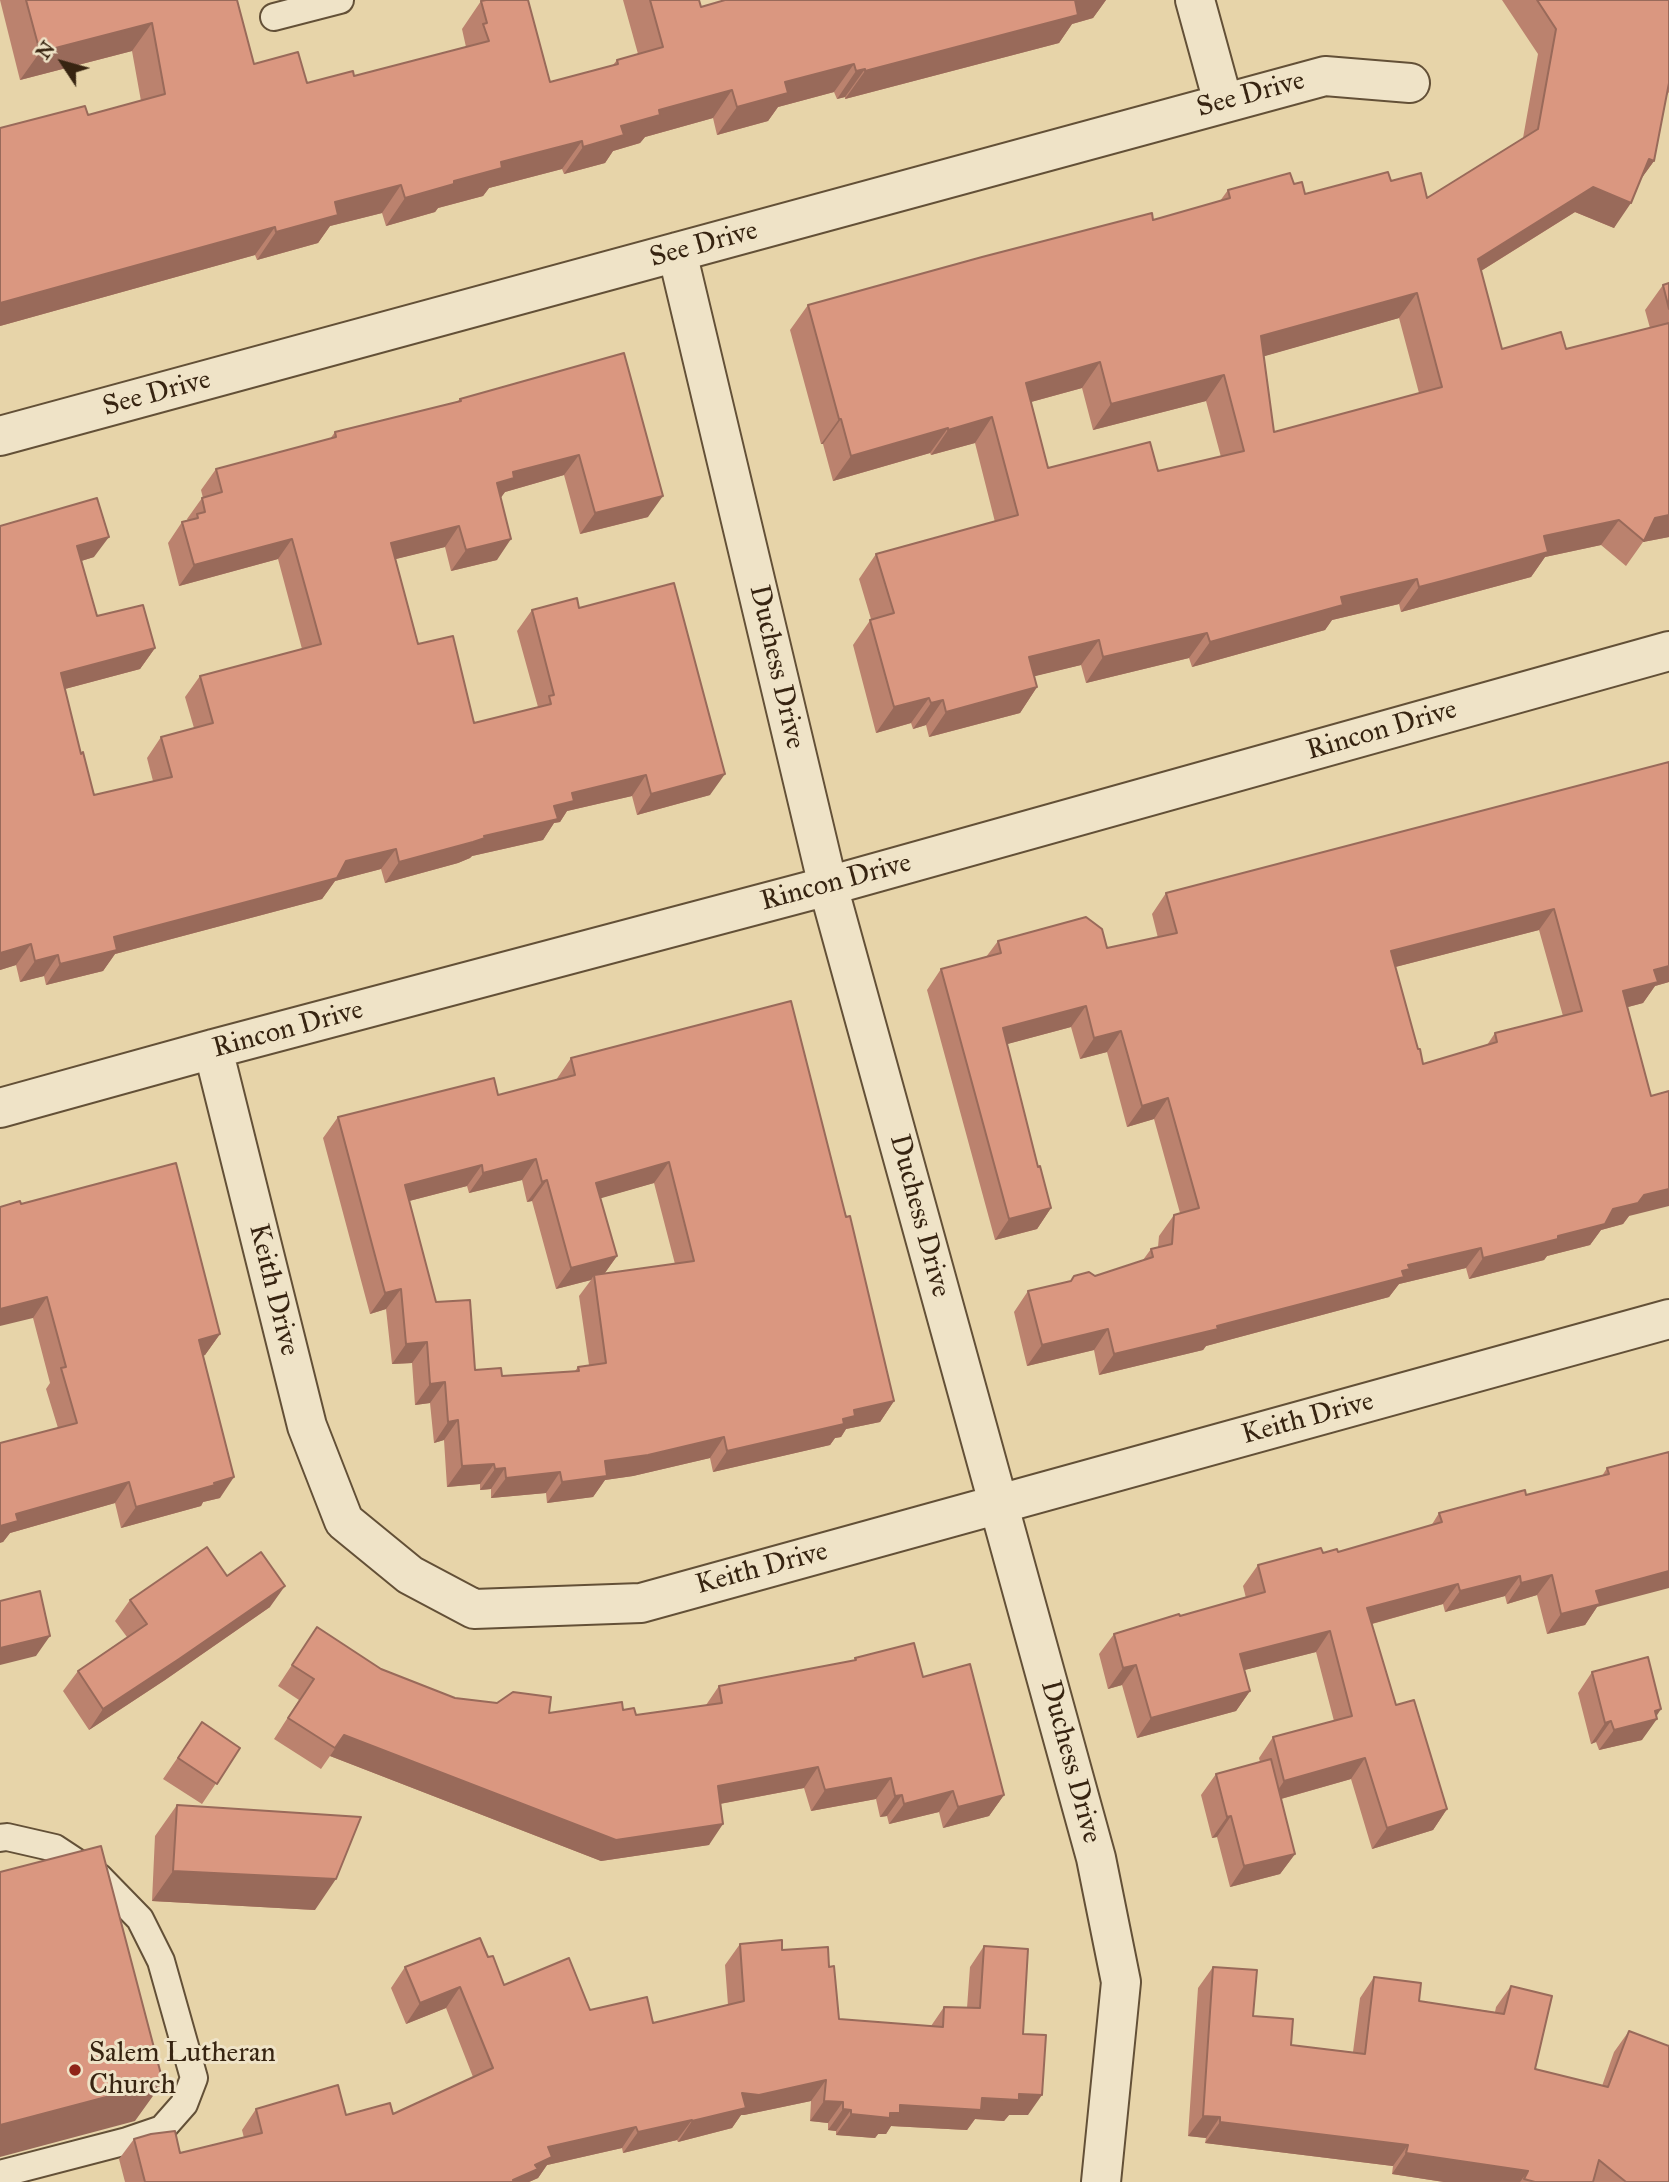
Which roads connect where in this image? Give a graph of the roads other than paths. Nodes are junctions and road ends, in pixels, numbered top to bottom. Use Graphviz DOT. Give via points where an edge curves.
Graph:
graph roads {
  1 [pos="340,0"];
  2 [pos="1195,0"];
  3 [pos="274,17"];
  4 [pos="1410,83"];
  5 [pos="1223,102"];
  6 [pos="677,252"];
  7 [pos="0,436"];
  8 [pos="1669,651"];
  9 [pos="828,886"];
  10 [pos="213,1049"];
  11 [pos="0,1108"];
  12 [pos="1669,1319"];
  13 [pos="999,1504"];
  14 [pos="0,1838"];
  15 [pos="0,2174"];
  16 [pos="1101,2182"];
  1 -- 3 [label="lane"];
  2 -- 5 [label="street"];
  4 -- 5 [label="street, See Drive" via="1325,76"];
  5 -- 6 [label="street, See Drive"];
  6 -- 7 [label="street, See Drive"];
  6 -- 9 [label="street, Duchess Drive"];
  8 -- 9 [label="street, Rincon Drive"];
  9 -- 10 [label="street, Rincon Drive"];
  9 -- 13 [label="street, Duchess Drive"];
  10 -- 11 [label="street, Rincon Drive"];
  10 -- 13 [label="street, Keith Drive" via="307,1426 344,1521 410,1576 474,1609 640,1603"];
  12 -- 13 [label="street, Keith Drive"];
  13 -- 16 [label="street, Duchess Drive" via="1096,1858 1121,1982"];
  14 -- 15 [label="lane" via="55,1848 99,1877 140,1919 161,1961 194,2078 184,2104 162,2129"];
}
